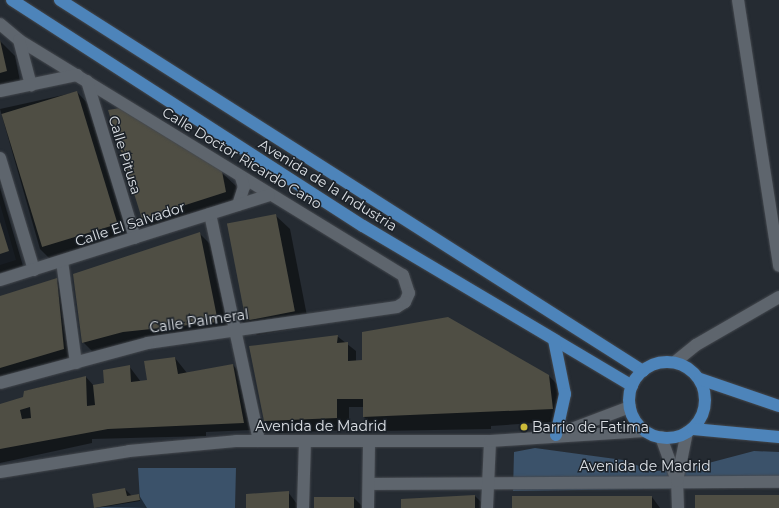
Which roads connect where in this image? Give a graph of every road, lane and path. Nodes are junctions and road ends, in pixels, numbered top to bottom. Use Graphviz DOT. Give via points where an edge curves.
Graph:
graph roads {
  1 [pos="12,0"];
  2 [pos="60,0"];
  3 [pos="738,0"];
  4 [pos="0,24"];
  5 [pos="19,40"];
  6 [pos="77,75"];
  7 [pos="88,81"];
  8 [pos="31,85"];
  9 [pos="0,91"];
  10 [pos="112,97"];
  11 [pos="97,113"];
  12 [pos="0,158"];
  13 [pos="241,177"];
  14 [pos="269,195"];
  15 [pos="238,205"];
  16 [pos="210,214"];
  17 [pos="135,238"];
  18 [pos="62,261"];
  19 [pos="779,266"];
  20 [pos="34,270"];
  21 [pos="0,280"];
  22 [pos="779,297"];
  23 [pos="405,302"];
  24 [pos="234,331"];
  25 [pos="554,340"];
  26 [pos="76,362"];
  27 [pos="675,362"];
  28 [pos="643,371"];
  29 [pos="700,379"];
  30 [pos="0,383"];
  31 [pos="632,386"];
  32 [pos="779,406"];
  33 [pos="630,407"];
  34 [pos="690,430"];
  35 [pos="645,431"];
  36 [pos="556,435"];
  37 [pos="779,437"];
  38 [pos="661,438"];
  39 [pos="544,440"];
  40 [pos="259,441"];
  41 [pos="304,441"];
  42 [pos="490,441"];
  43 [pos="370,442"];
  44 [pos="0,472"];
  45 [pos="488,481"];
  46 [pos="677,481"];
  47 [pos="779,482"];
  48 [pos="368,484"];
  49 [pos="303,508"];
  50 [pos="368,508"];
  51 [pos="487,508"];
  52 [pos="678,508"];
  1 -- 25 [label="main road, Avenida de la Industria" via="356,222"];
  2 -- 28 [label="main road, Avenida de la Industria"];
  3 -- 19 [label="street"];
  4 -- 5 [label="street, Calle Doctor Ricardo Cano"];
  5 -- 6 [label="street, Calle Doctor Ricardo Cano"];
  5 -- 8 [label="street"];
  6 -- 7 [label="street, Calle Doctor Ricardo Cano"];
  6 -- 8 [label="street"];
  7 -- 10 [label="street, Calle Doctor Ricardo Cano"];
  7 -- 11 [label="street, Calle Pitusa"];
  8 -- 9 [label="street"];
  10 -- 11 [label="street" via="104,98"];
  10 -- 13 [label="street, Calle Doctor Ricardo Cano"];
  11 -- 17 [label="street, Calle Pitusa"];
  12 -- 20 [label="street"];
  13 -- 14 [label="street, Calle Doctor Ricardo Cano"];
  13 -- 15 [label="street" via="244,186"];
  14 -- 15 [label="street, Calle El Salvador"];
  14 -- 23 [label="street, Calle Doctor Ricardo Cano" via="279,197 403,275 409,284"];
  15 -- 16 [label="street, Calle El Salvador"];
  16 -- 17 [label="street, Calle El Salvador"];
  16 -- 24 [label="street"];
  17 -- 18 [label="street, Calle El Salvador"];
  18 -- 20 [label="street, Calle El Salvador"];
  18 -- 26 [label="street"];
  20 -- 21 [label="street, Calle El Salvador"];
  22 -- 27 [label="street" via="696,346"];
  23 -- 24 [label="street, Calle Palmeral" via="397,307"];
  24 -- 26 [label="street, Calle Palmeral" via="148,343"];
  24 -- 40 [label="street"];
  25 -- 31 [label="main road, Avenida de la Industria"];
  25 -- 36 [label="main road" via="565,394"];
  26 -- 30 [label="street, Calle Palmeral"];
  27 -- 28 [label="main road" via="653,365"];
  27 -- 29 [label="main road"];
  28 -- 31 [label="main road"];
  29 -- 32 [label="main road"];
  29 -- 34 [label="main road" via="705,395 704,411"];
  31 -- 33 [label="main road"];
  33 -- 35 [label="main road"];
  33 -- 36 [label="street"];
  34 -- 37 [label="main road"];
  34 -- 38 [label="main road"];
  34 -- 46 [label="street"];
  35 -- 38 [label="main road"];
  35 -- 39 [label="street, Avenida de Madrid"];
  36 -- 39 [label="street"];
  38 -- 46 [label="street"];
  39 -- 42 [label="street, Avenida de Madrid"];
  40 -- 41 [label="street, Avenida de Madrid"];
  40 -- 44 [label="street, Avenida de Madrid" via="129,451"];
  41 -- 43 [label="street, Avenida de Madrid"];
  41 -- 49 [label="street"];
  42 -- 43 [label="street, Avenida de Madrid"];
  42 -- 45 [label="street"];
  43 -- 48 [label="street"];
  45 -- 46 [label="street, Avenida de Madrid"];
  45 -- 48 [label="street, Avenida de Madrid"];
  45 -- 51 [label="street"];
  46 -- 47 [label="street, Avenida de Madrid"];
  46 -- 52 [label="street"];
  48 -- 50 [label="street"];
}
